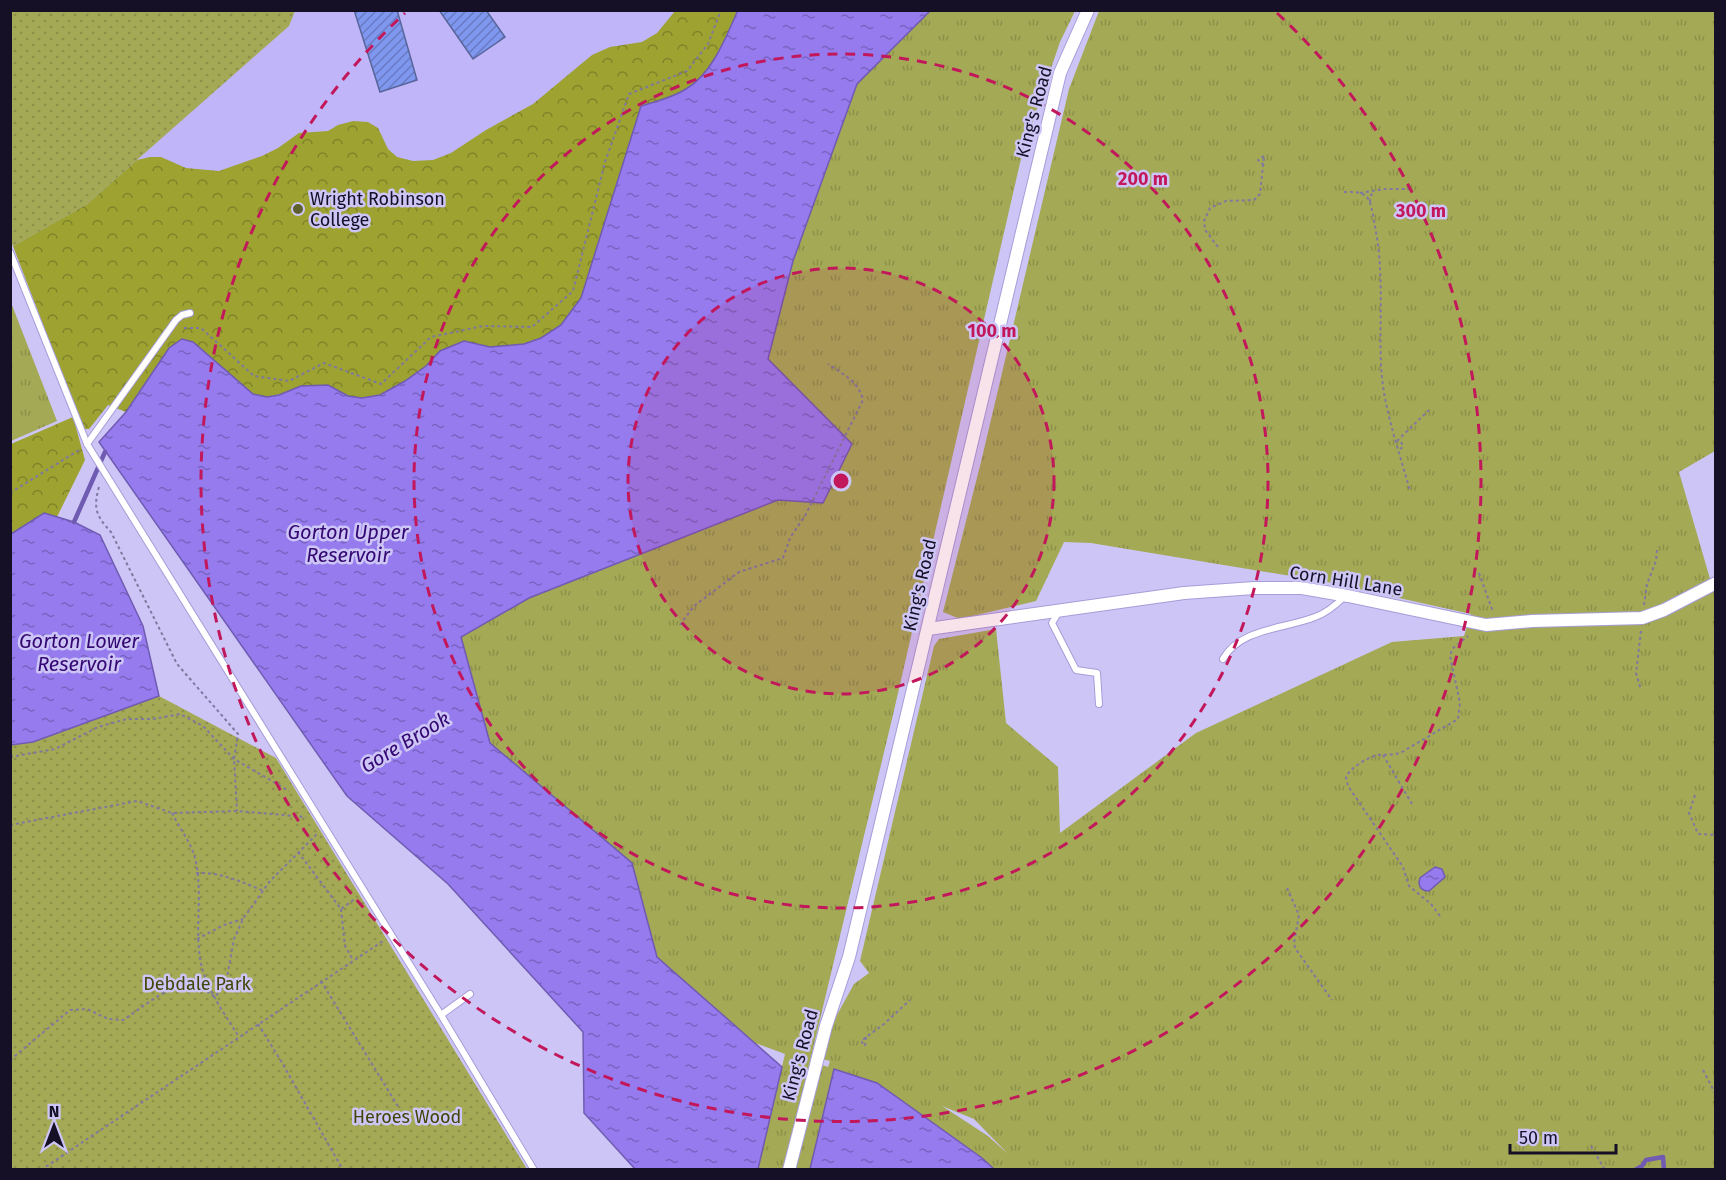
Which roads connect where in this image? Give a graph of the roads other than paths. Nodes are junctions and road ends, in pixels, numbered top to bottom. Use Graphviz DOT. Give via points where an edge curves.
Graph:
graph roads {
  1 [pos="1088,10"];
  2 [pos="10,252"];
  3 [pos="190,313"];
  4 [pos="87,444"];
  5 [pos="1716,583"];
  6 [pos="1345,595"];
  7 [pos="1060,610"];
  8 [pos="928,629"];
  9 [pos="1223,659"];
  10 [pos="1099,704"];
  11 [pos="470,994"];
  12 [pos="441,1015"];
  13 [pos="534,1170"];
  14 [pos="789,1170"];
  1 -- 8 [label="street, King's Road" via="1060,74"];
  2 -- 4 [label="lane"];
  3 -- 4 [label="lane" via="182,315 171,328"];
  4 -- 12 [label="lane"];
  5 -- 6 [label="street, Corn Hill Lane" via="1642,618 1490,626"];
  6 -- 7 [label="street, Corn Hill Lane" via="1302,588 1254,588"];
  6 -- 9 [label="lane" via="1331,609 1315,617 1236,643"];
  7 -- 8 [label="street, Corn Hill Lane"];
  7 -- 10 [label="lane" via="1052,623 1076,670 1097,673"];
  8 -- 14 [label="street, King's Road" via="849,957 826,1026"];
  11 -- 12 [label="lane"];
  12 -- 13 [label="lane"];
}
